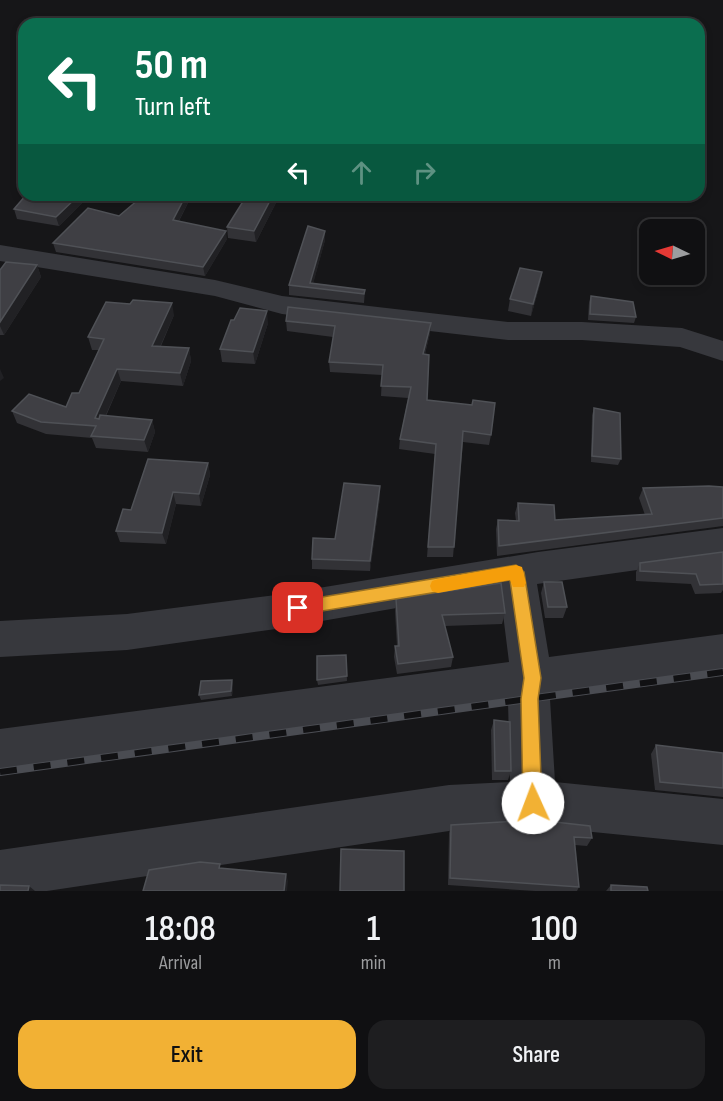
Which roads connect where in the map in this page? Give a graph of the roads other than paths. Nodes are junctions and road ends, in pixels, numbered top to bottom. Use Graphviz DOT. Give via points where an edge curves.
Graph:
graph roads {
  1 [pos="0,253"];
  2 [pos="723,351"];
  3 [pos="723,543"];
  4 [pos="516,572"];
  5 [pos="0,639"];
  6 [pos="723,652"];
  7 [pos="532,678"];
  8 [pos="0,751"];
  9 [pos="533,803"];
  10 [pos="723,822"];
  11 [pos="0,874"];
  1 -- 2 [label="street" via="215,288 282,305 508,331 682,338"];
  3 -- 4 [label="street"];
  4 -- 5 [label="street" via="128,632"];
  4 -- 7 [label="street"];
  6 -- 7 [label="street"];
  7 -- 8 [label="street"];
  7 -- 9 [label="street" via="529,699"];
  9 -- 10 [label="street"];
  9 -- 11 [label="street" via="449,808"];
}
